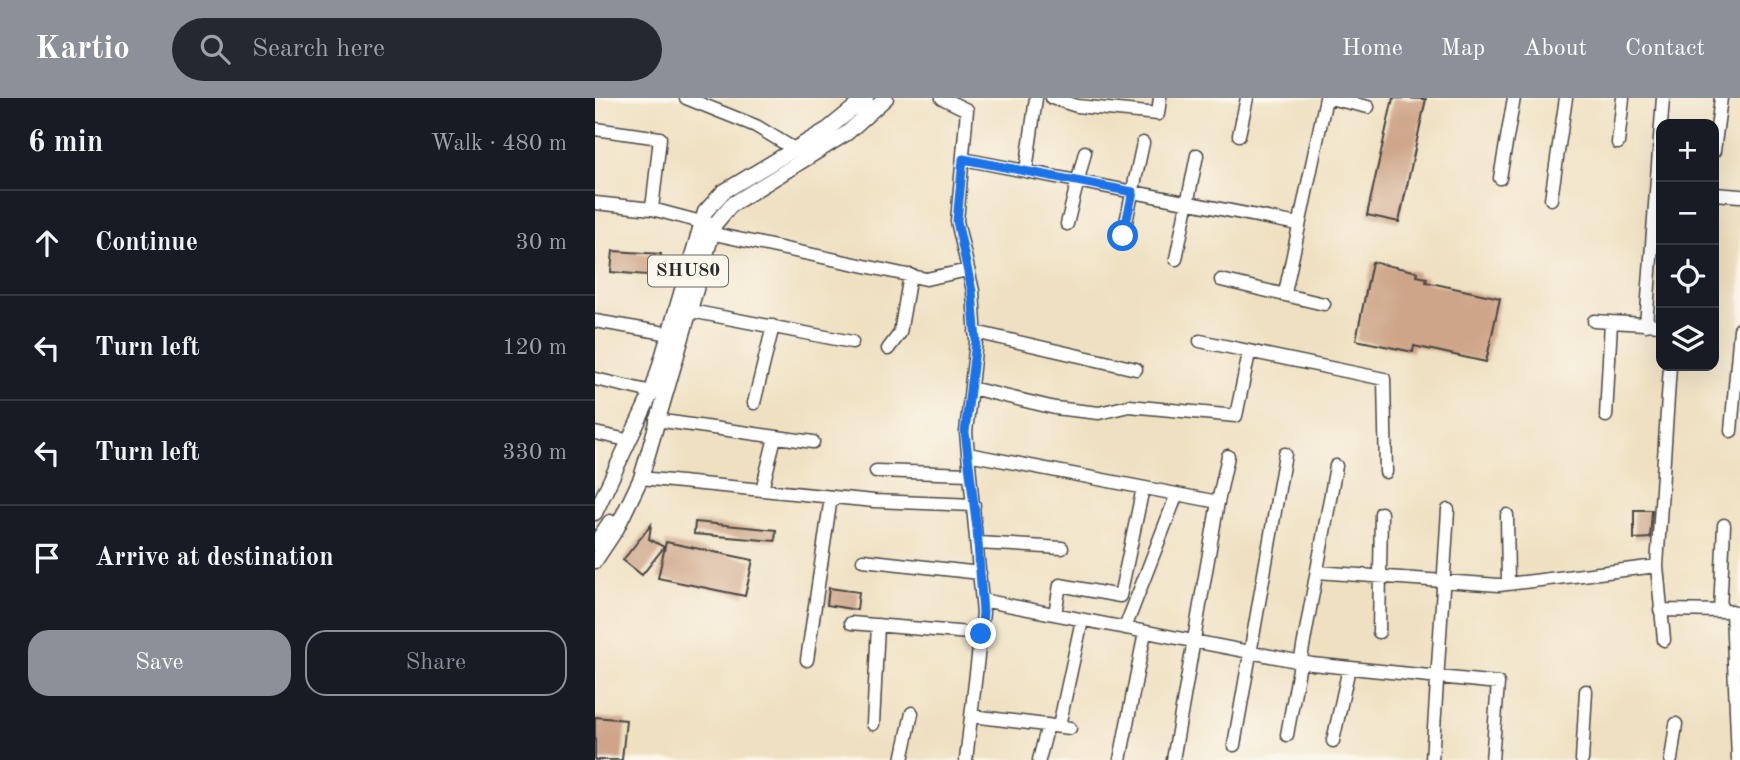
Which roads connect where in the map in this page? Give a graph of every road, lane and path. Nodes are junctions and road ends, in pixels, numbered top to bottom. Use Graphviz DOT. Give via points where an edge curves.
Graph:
graph roads {
  1 [pos="686,98"];
  2 [pos="886,98"];
  3 [pos="942,98"];
  4 [pos="1036,98"];
  5 [pos="1052,98"];
  6 [pos="1160,98"];
  7 [pos="1247,98"];
  8 [pos="1328,98"];
  9 [pos="1514,98"];
  10 [pos="1566,98"];
  11 [pos="1623,98"];
  12 [pos="1663,98"];
  13 [pos="1721,98"];
  14 [pos="859,100"];
  15 [pos="1091,103"];
  16 [pos="969,104"];
  17 [pos="1369,107"];
  18 [pos="1718,119"];
  19 [pos="595,129"];
  20 [pos="1239,135"];
  21 [pos="1143,143"];
  22 [pos="1618,143"];
  23 [pos="794,149"];
  24 [pos="1085,152"];
  25 [pos="1197,155"];
  26 [pos="963,159"];
  27 [pos="1026,171"];
  28 [pos="1500,178"];
  29 [pos="1077,181"];
  30 [pos="1133,192"];
  31 [pos="1719,194"];
  32 [pos="1740,196"];
  33 [pos="1551,199"];
  34 [pos="595,203"];
  35 [pos="1188,203"];
  36 [pos="652,209"];
  37 [pos="1067,224"];
  38 [pos="1298,225"];
  39 [pos="703,229"];
  40 [pos="1123,236"];
  41 [pos="1176,259"];
  42 [pos="968,270"];
  43 [pos="910,275"];
  44 [pos="1221,279"];
  45 [pos="1285,293"];
  46 [pos="1324,304"];
  47 [pos="691,311"];
  48 [pos="595,321"];
  49 [pos="1594,321"];
  50 [pos="1611,323"];
  51 [pos="1646,325"];
  52 [pos="1656,325"];
  53 [pos="773,327"];
  54 [pos="1740,328"];
  55 [pos="975,332"];
  56 [pos="671,334"];
  57 [pos="1200,341"];
  58 [pos="852,342"];
  59 [pos="888,349"];
  60 [pos="1249,353"];
  61 [pos="1136,369"];
  62 [pos="1670,371"];
  63 [pos="595,379"];
  64 [pos="971,388"];
  65 [pos="652,391"];
  66 [pos="754,403"];
  67 [pos="1606,416"];
  68 [pos="656,420"];
  69 [pos="1731,430"];
  70 [pos="595,433"];
  71 [pos="775,437"];
  72 [pos="627,440"];
  73 [pos="813,442"];
  74 [pos="968,454"];
  75 [pos="1285,454"];
  76 [pos="1228,456"];
  77 [pos="1336,466"];
  78 [pos="876,471"];
  79 [pos="1386,472"];
  80 [pos="970,474"];
  81 [pos="632,476"];
  82 [pos="1143,488"];
  83 [pos="762,490"];
  84 [pos="601,491"];
  85 [pos="1177,494"];
  86 [pos="831,497"];
  87 [pos="1218,502"];
  88 [pos="974,505"];
  89 [pos="1448,510"];
  90 [pos="595,513"];
  91 [pos="1381,513"];
  92 [pos="1507,515"];
  93 [pos="1724,525"];
  94 [pos="595,527"];
  95 [pos="978,543"];
  96 [pos="595,544"];
  97 [pos="1062,548"];
  98 [pos="863,560"];
  99 [pos="595,561"];
  100 [pos="1657,566"];
  101 [pos="1317,572"];
  102 [pos="980,573"];
  103 [pos="1380,578"];
  104 [pos="1445,582"];
  105 [pos="1508,583"];
  106 [pos="982,600"];
  107 [pos="1660,610"];
  108 [pos="1731,611"];
  109 [pos="1055,614"];
  110 [pos="1082,620"];
  111 [pos="851,623"];
  112 [pos="878,625"];
  113 [pos="1125,628"];
  114 [pos="1145,632"];
  115 [pos="1379,632"];
  116 [pos="981,634"];
  117 [pos="1664,640"];
  118 [pos="1195,641"];
  119 [pos="1250,652"];
  120 [pos="807,660"];
  121 [pos="1301,662"];
  122 [pos="1349,668"];
  123 [pos="1439,679"];
  124 [pos="1586,691"];
  125 [pos="912,713"];
  126 [pos="972,716"];
  127 [pos="873,724"];
  128 [pos="1676,724"];
  129 [pos="1059,726"];
  130 [pos="1287,735"];
  131 [pos="1333,741"];
  132 [pos="1234,745"];
  133 [pos="902,760"];
  134 [pos="966,760"];
  135 [pos="1039,760"];
  136 [pos="1120,760"];
  137 [pos="1173,760"];
  138 [pos="1431,760"];
  139 [pos="1492,760"];
  140 [pos="1582,760"];
  141 [pos="1671,760"];
  142 [pos="1738,760"];
  1 -- 23 [label="street" via="756,126"];
  2 -- 39 [label="main road, SHU80" via="846,133 731,205"];
  3 -- 16 [label="street"];
  4 -- 27 [label="street"];
  5 -- 15 [label="street"];
  6 -- 15 [label="street" via="1158,114"];
  7 -- 20 [label="street"];
  8 -- 17 [label="street"];
  8 -- 38 [label="street"];
  9 -- 28 [label="street"];
  10 -- 33 [label="street"];
  11 -- 22 [label="street"];
  12 -- 51 [label="street"];
  13 -- 18 [label="street"];
  14 -- 23 [label="main road, SHU80" via="828,129"];
  16 -- 26 [label="street"];
  19 -- 36 [label="street" via="660,138"];
  21 -- 30 [label="street"];
  23 -- 39 [label="main road, SHU80" via="723,192 710,205"];
  24 -- 29 [label="street"];
  25 -- 35 [label="street"];
  26 -- 27 [label="street"];
  26 -- 42 [label="street" via="957,221"];
  27 -- 29 [label="street"];
  29 -- 30 [label="street"];
  29 -- 37 [label="street"];
  30 -- 35 [label="street"];
  30 -- 40 [label="street"];
  31 -- 32 [label="street"];
  34 -- 36 [label="street"];
  35 -- 38 [label="street"];
  35 -- 41 [label="street"];
  36 -- 39 [label="street"];
  38 -- 45 [label="street"];
  39 -- 43 [label="street"];
  39 -- 47 [label="main road, SHU80"];
  39 -- 56 [label="main road, SHU80"];
  42 -- 43 [label="street" via="926,279"];
  42 -- 55 [label="street"];
  43 -- 59 [label="street" via="900,333"];
  44 -- 45 [label="street"];
  45 -- 46 [label="street"];
  47 -- 53 [label="street"];
  47 -- 68 [label="main road, SHU80"];
  48 -- 56 [label="street"];
  49 -- 50 [label="street"];
  50 -- 51 [label="street"];
  50 -- 67 [label="street"];
  51 -- 52 [label="street"];
  53 -- 58 [label="street"];
  53 -- 66 [label="street"];
  54 -- 69 [label="street"];
  55 -- 61 [label="street"];
  55 -- 64 [label="street"];
  56 -- 65 [label="main road, SHU80"];
  57 -- 60 [label="street"];
  60 -- 64 [label="street" via="1236,416 1129,406 1099,413 1055,408"];
  60 -- 79 [label="street" via="1384,379"];
  62 -- 100 [label="street"];
  63 -- 65 [label="street"];
  64 -- 74 [label="street" via="965,432"];
  65 -- 72 [label="main road, SHU80"];
  65 -- 81 [label="main road"];
  68 -- 71 [label="street"];
  68 -- 81 [label="main road, SHU80"];
  70 -- 72 [label="street"];
  71 -- 73 [label="street"];
  71 -- 83 [label="street"];
  72 -- 84 [label="main road, SHU80"];
  74 -- 80 [label="street"];
  74 -- 82 [label="street"];
  75 -- 119 [label="street"];
  76 -- 87 [label="street"];
  77 -- 101 [label="street"];
  78 -- 80 [label="street"];
  80 -- 88 [label="street"];
  81 -- 83 [label="street"];
  81 -- 94 [label="main road"];
  81 -- 96 [label="main road"];
  81 -- 99 [label="main road, SHU80" via="617,528"];
  82 -- 85 [label="street"];
  82 -- 109 [label="street" via="1120,596 1060,585"];
  83 -- 86 [label="street"];
  84 -- 90 [label="main road, SHU80"];
  85 -- 87 [label="street"];
  85 -- 113 [label="street"];
  86 -- 88 [label="street"];
  86 -- 120 [label="street"];
  87 -- 118 [label="street"];
  88 -- 95 [label="street"];
  89 -- 104 [label="street"];
  91 -- 103 [label="street"];
  92 -- 105 [label="street"];
  93 -- 108 [label="street"];
  95 -- 97 [label="street"];
  95 -- 102 [label="street"];
  98 -- 102 [label="street"];
  100 -- 105 [label="street"];
  100 -- 107 [label="street"];
  101 -- 103 [label="street"];
  101 -- 121 [label="street"];
  102 -- 106 [label="street"];
  103 -- 104 [label="street"];
  103 -- 115 [label="street"];
  104 -- 105 [label="street"];
  104 -- 123 [label="street"];
  106 -- 109 [label="street"];
  106 -- 116 [label="street"];
  107 -- 108 [label="street"];
  107 -- 117 [label="street"];
  108 -- 142 [label="street"];
  109 -- 110 [label="street"];
  110 -- 113 [label="street"];
  110 -- 129 [label="street"];
  111 -- 112 [label="street"];
  112 -- 116 [label="street"];
  112 -- 127 [label="street"];
  113 -- 114 [label="street"];
  114 -- 118 [label="street"];
  114 -- 136 [label="street"];
  116 -- 126 [label="street"];
  118 -- 119 [label="street"];
  118 -- 137 [label="street"];
  119 -- 121 [label="street"];
  119 -- 132 [label="street"];
  121 -- 122 [label="street"];
  121 -- 130 [label="street"];
  122 -- 123 [label="street"];
  122 -- 131 [label="street"];
  123 -- 138 [label="street"];
  123 -- 139 [label="street" via="1497,683"];
  124 -- 140 [label="street"];
  125 -- 133 [label="street"];
  126 -- 129 [label="street"];
  126 -- 134 [label="street"];
  128 -- 141 [label="street"];
  129 -- 135 [label="street"];
}
